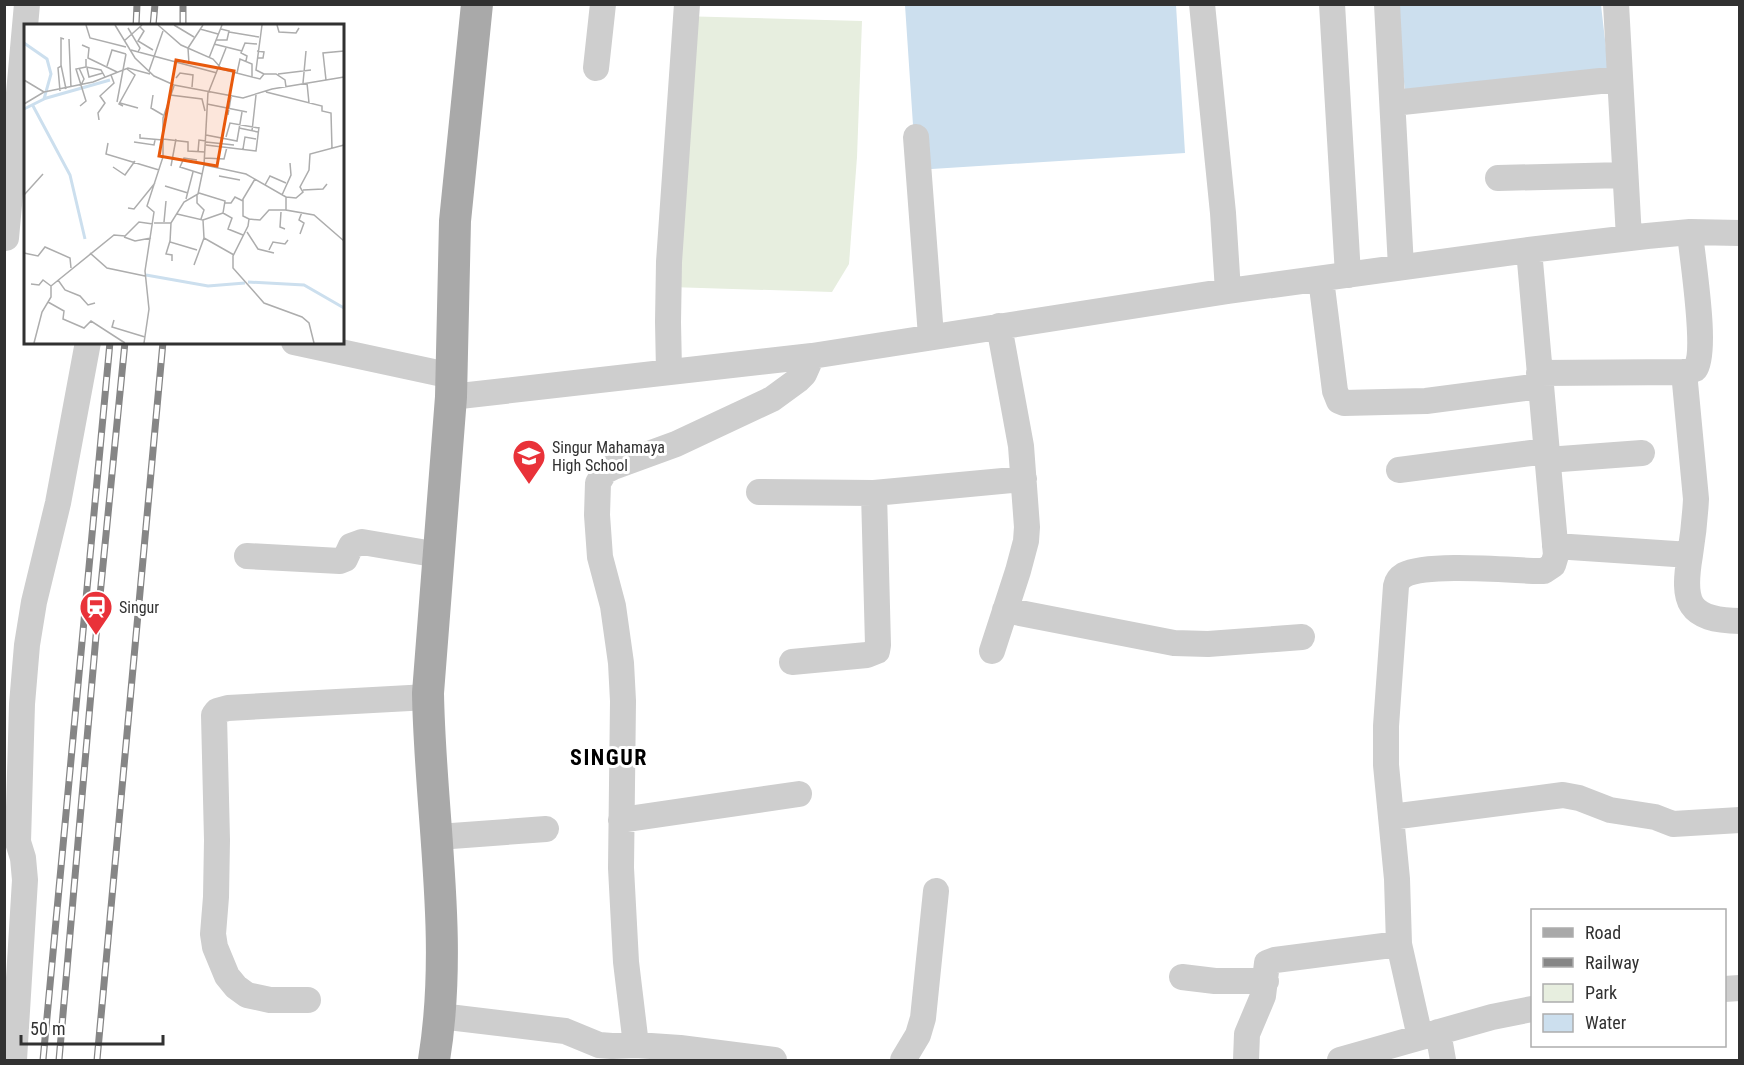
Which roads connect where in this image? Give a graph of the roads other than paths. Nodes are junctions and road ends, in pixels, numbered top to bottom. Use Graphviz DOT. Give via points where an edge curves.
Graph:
graph roads {
  1 [pos="27,4"];
  2 [pos="477,4"];
  3 [pos="603,4"];
  4 [pos="687,4"];
  5 [pos="1202,4"];
  6 [pos="1332,4"];
  7 [pos="1387,4"];
  8 [pos="1616,4"];
  9 [pos="26,24"];
  10 [pos="24,51"];
  11 [pos="596,68"];
  12 [pos="1620,79"];
  13 [pos="1393,103"];
  14 [pos="916,137"];
  15 [pos="1625,175"];
  16 [pos="1498,178"];
  17 [pos="1690,232"];
  18 [pos="1740,233"];
  19 [pos="1629,238"];
  20 [pos="12,241"];
  21 [pos="1529,250"];
  22 [pos="1401,267"];
  23 [pos="1348,275"];
  24 [pos="1322,279"];
  25 [pos="1228,291"];
  26 [pos="999,326"];
  27 [pos="931,336"];
  28 [pos="88,344"];
  29 [pos="301,344"];
  30 [pos="812,356"];
  31 [pos="669,371"];
  32 [pos="1684,372"];
  33 [pos="1540,380"];
  34 [pos="451,386"];
  35 [pos="1642,453"];
  36 [pos="1547,456"];
  37 [pos="1399,470"];
  38 [pos="1024,479"];
  39 [pos="759,492"];
  40 [pos="874,493"];
  41 [pos="1555,546"];
  42 [pos="439,555"];
  43 [pos="1690,555"];
  44 [pos="247,556"];
  45 [pos="1005,610"];
  46 [pos="1740,621"];
  47 [pos="1302,638"];
  48 [pos="992,651"];
  49 [pos="792,662"];
  50 [pos="428,697"];
  51 [pos="36,790"];
  52 [pos="799,794"];
  53 [pos="1391,817"];
  54 [pos="621,820"];
  55 [pos="1740,820"];
  56 [pos="546,830"];
  57 [pos="438,837"];
  58 [pos="11,847"];
  59 [pos="936,891"];
  60 [pos="1399,944"];
  61 [pos="1182,977"];
  62 [pos="1266,981"];
  63 [pos="308,1000"];
  64 [pos="1531,1009"];
  65 [pos="440,1016"];
  66 [pos="1429,1035"];
  67 [pos="636,1045"];
  68 [pos="14,1060"];
  69 [pos="434,1060"];
  70 [pos="774,1060"];
  71 [pos="903,1060"];
  72 [pos="1246,1060"];
  73 [pos="1341,1060"];
  74 [pos="1443,1060"];
  1 -- 9 [label="street"];
  2 -- 34 [label="main road" via="455,221"];
  3 -- 11 [label="street"];
  4 -- 31 [label="street" via="669,262"];
  5 -- 25 [label="street"];
  6 -- 23 [label="street"];
  7 -- 13 [label="street"];
  8 -- 12 [label="street"];
  10 -- 20 [label="street"];
  12 -- 13 [label="street"];
  12 -- 15 [label="street"];
  13 -- 22 [label="street"];
  14 -- 27 [label="street"];
  15 -- 16 [label="street"];
  15 -- 19 [label="street"];
  17 -- 18 [label="street"];
  17 -- 19 [label="street"];
  17 -- 32 [label="street" via="1700,351 1698,365"];
  19 -- 21 [label="street"];
  21 -- 22 [label="street"];
  21 -- 33 [label="street"];
  22 -- 23 [label="street"];
  23 -- 24 [label="street"];
  24 -- 25 [label="street"];
  24 -- 33 [label="street" via="1339,401 1426,401"];
  25 -- 26 [label="street"];
  26 -- 27 [label="street"];
  26 -- 38 [label="street"];
  27 -- 30 [label="street"];
  28 -- 58 [label="street" via="27,645"];
  29 -- 34 [label="street"];
  30 -- 31 [label="street"];
  30 -- 54 [label="street" via="804,374 772,399 676,444 613,466 598,483 600,558 621,663"];
  31 -- 34 [label="street"];
  32 -- 33 [label="street"];
  32 -- 43 [label="street" via="1695,491"];
  33 -- 36 [label="street"];
  34 -- 42 [label="main road"];
  35 -- 36 [label="street"];
  36 -- 37 [label="street"];
  36 -- 41 [label="street"];
  38 -- 40 [label="street"];
  38 -- 45 [label="street" via="1026,542"];
  39 -- 40 [label="street"];
  40 -- 49 [label="street" via="877,651"];
  41 -- 43 [label="street"];
  41 -- 53 [label="street" via="1553,565 1544,571 1442,569 1412,573 1397,582 1386,726"];
  42 -- 44 [label="street" via="362,542 353,543 340,561"];
  42 -- 50 [label="main road"];
  43 -- 46 [label="street" via="1686,588 1692,605 1705,616"];
  45 -- 47 [label="street" via="1174,643"];
  45 -- 48 [label="street"];
  50 -- 57 [label="main road"];
  50 -- 63 [label="street" via="228,708 214,715 214,947 227,976 247,995 270,1000"];
  51 -- 58 [label="street"];
  52 -- 54 [label="street"];
  53 -- 55 [label="street" via="1563,795 1673,824"];
  53 -- 60 [label="street"];
  54 -- 67 [label="street" via="626,962"];
  56 -- 57 [label="street"];
  57 -- 65 [label="main road"];
  58 -- 68 [label="street" via="23,858 25,880"];
  59 -- 71 [label="street" via="923,1018"];
  60 -- 62 [label="street" via="1270,961"];
  60 -- 66 [label="street"];
  61 -- 62 [label="street"];
  62 -- 72 [label="street" via="1247,1034"];
  64 -- 66 [label="street"];
  65 -- 67 [label="street" via="565,1031 599,1045"];
  65 -- 69 [label="main road"];
  66 -- 73 [label="street"];
  66 -- 74 [label="street"];
  67 -- 70 [label="street"];
}
